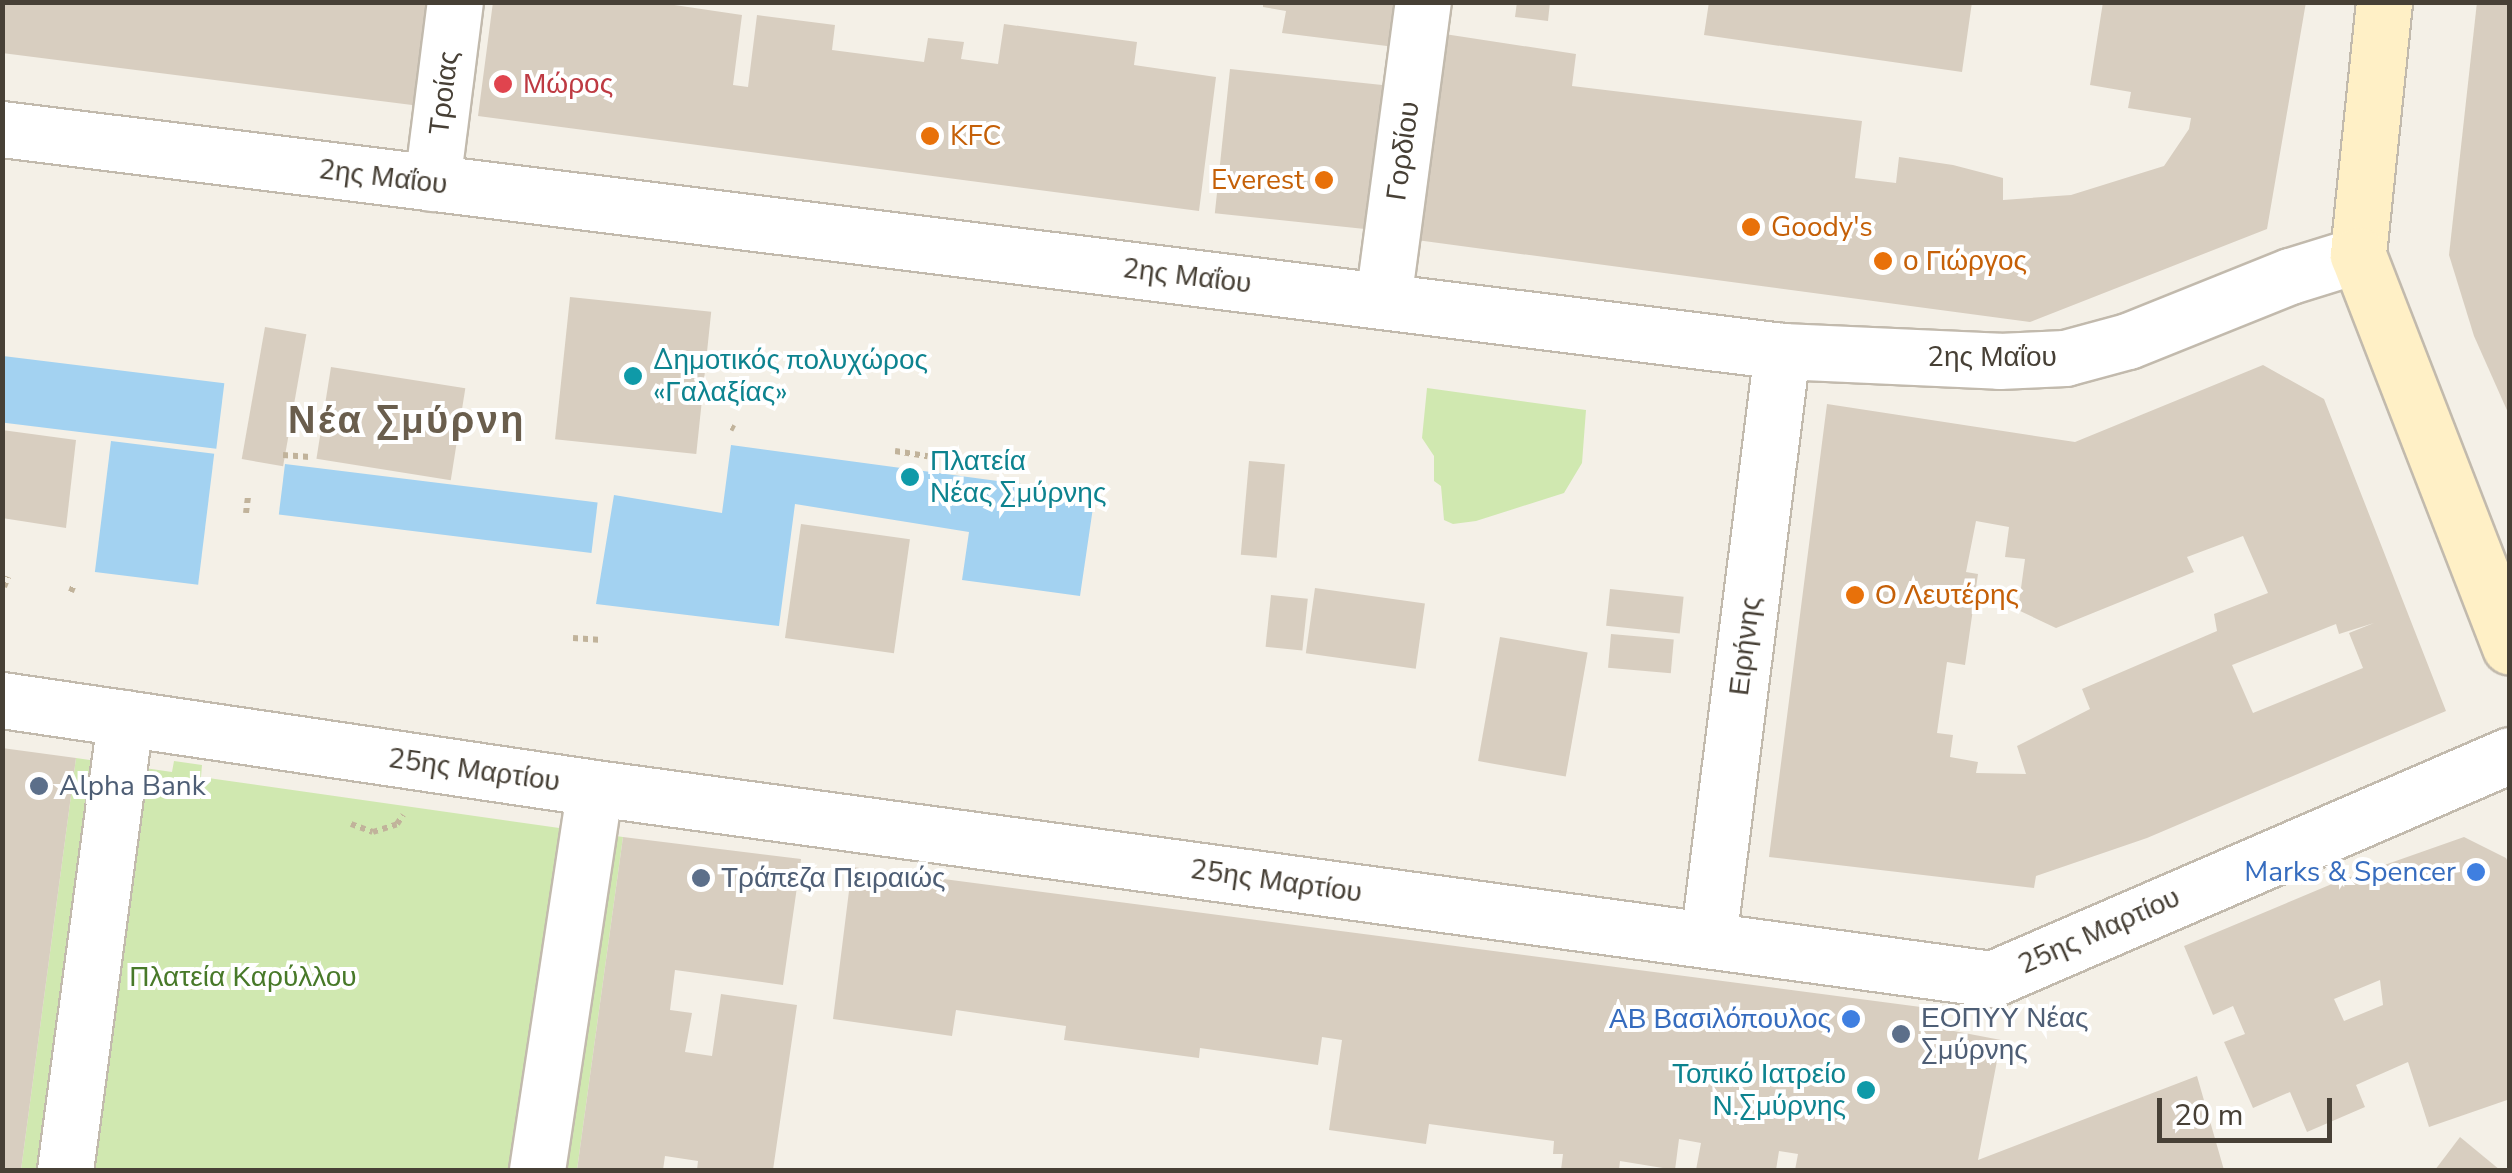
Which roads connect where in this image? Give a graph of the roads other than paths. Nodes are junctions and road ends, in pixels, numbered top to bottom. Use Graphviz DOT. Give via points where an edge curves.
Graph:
graph roads {
  1 [pos="455,2"];
  2 [pos="1423,2"];
  3 [pos="2384,2"];
  4 [pos="2,129"];
  5 [pos="432,183"];
  6 [pos="2358,255"];
  7 [pos="1383,300"];
  8 [pos="1782,351"];
  9 [pos="2510,646"];
  10 [pos="2,700"];
  11 [pos="125,718"];
  12 [pos="2510,756"];
  13 [pos="595,788"];
  14 [pos="1708,940"];
  15 [pos="65,1170"];
  16 [pos="537,1170"];
  1 -- 5 [label="street, Τροίας"];
  2 -- 7 [label="street, Γορδίου"];
  3 -- 6 [label="street"];
  4 -- 5 [label="street, 2ης Μαΐου"];
  5 -- 7 [label="street, 2ης Μαΐου"];
  6 -- 8 [label="street, 2ης Μαΐου" via="2065,358"];
  6 -- 9 [label="street"];
  7 -- 8 [label="street, 2ης Μαΐου"];
  8 -- 14 [label="street, Ειρήνης"];
  10 -- 11 [label="street, 25ης Μαρτίου"];
  11 -- 13 [label="street, 25ης Μαρτίου"];
  11 -- 15 [label="street"];
  12 -- 14 [label="street, 25ης Μαρτίου" via="1992,978"];
  13 -- 14 [label="street, 25ης Μαρτίου"];
  13 -- 16 [label="street"];
}
